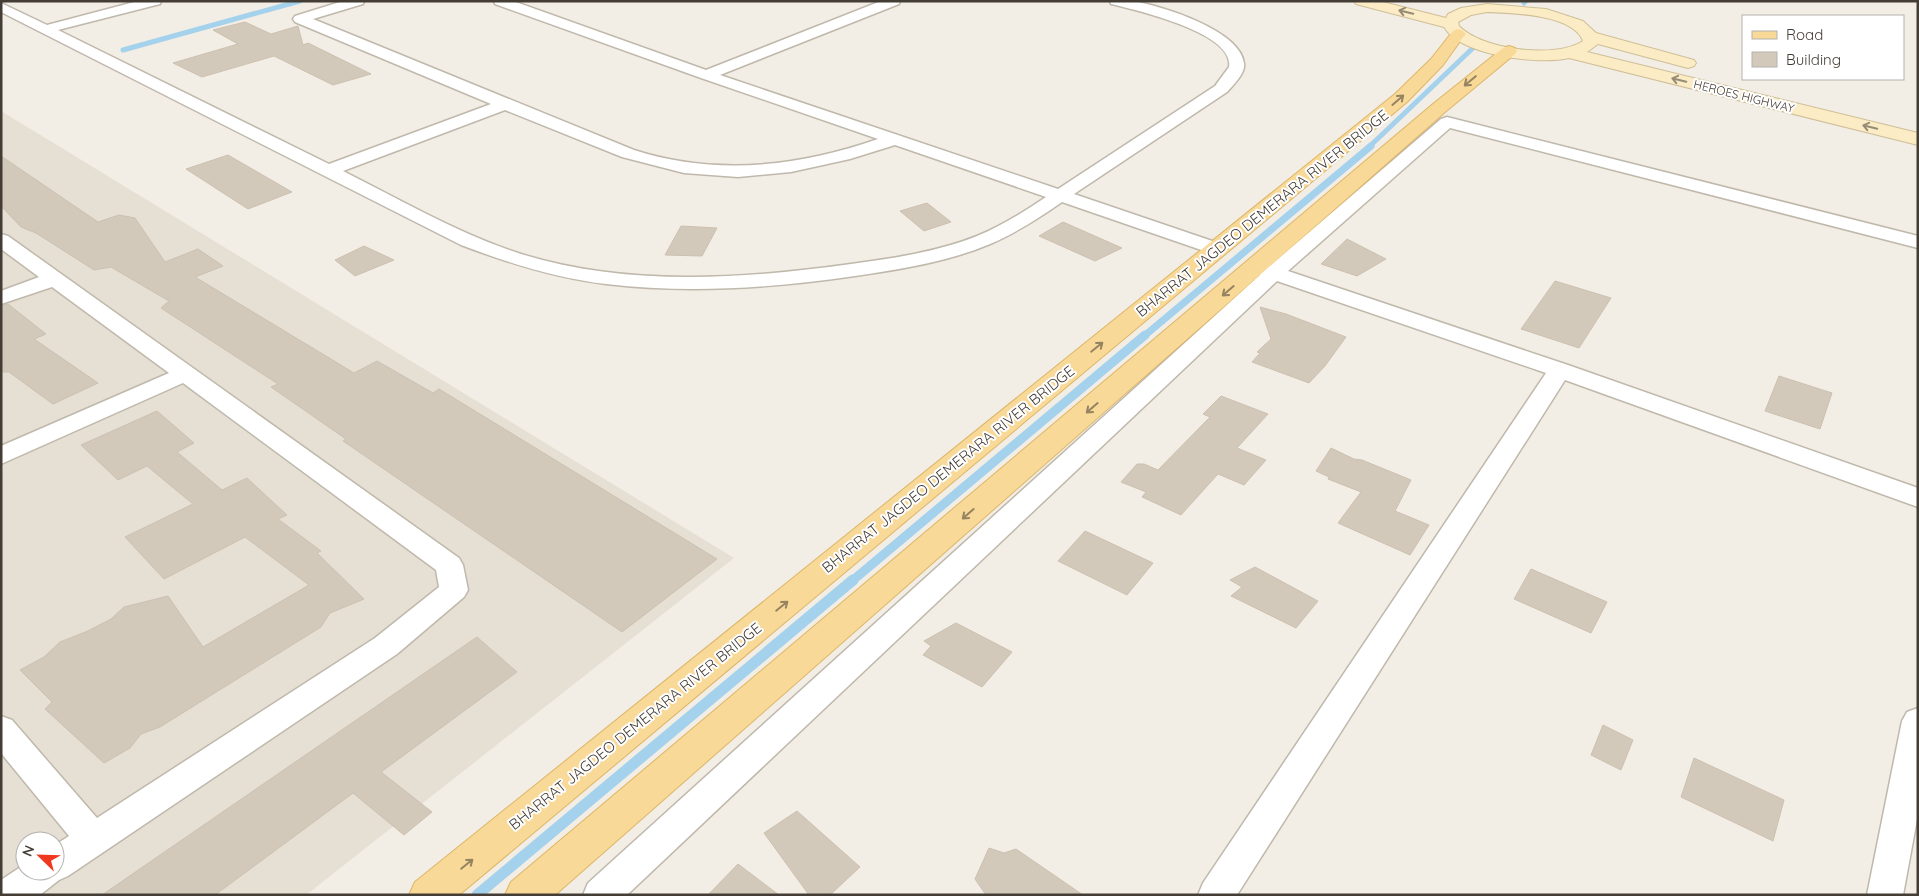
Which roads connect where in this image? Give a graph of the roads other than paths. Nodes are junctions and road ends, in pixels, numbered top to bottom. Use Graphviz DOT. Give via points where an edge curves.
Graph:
graph roads {
  1 [pos="155,1"];
  2 [pos="358,1"];
  3 [pos="500,1"];
  4 [pos="894,1"];
  5 [pos="1116,1"];
  6 [pos="1361,1"];
  7 [pos="1448,3"];
  8 [pos="1,7"];
  9 [pos="1474,9"];
  10 [pos="46,29"];
  11 [pos="1454,29"];
  12 [pos="1591,37"];
  13 [pos="1509,51"];
  14 [pos="1570,53"];
  15 [pos="1707,68"];
  16 [pos="706,75"];
  17 [pos="506,104"];
  18 [pos="895,139"];
  19 [pos="1918,139"];
  20 [pos="330,170"];
  21 [pos="1058,196"];
  22 [pos="1,240"];
  23 [pos="1918,242"];
  24 [pos="1218,249"];
  25 [pos="1265,270"];
  26 [pos="54,278"];
  27 [pos="1,298"];
  28 [pos="1560,370"];
  29 [pos="184,374"];
  30 [pos="1,456"];
  31 [pos="1918,498"];
  32 [pos="1918,721"];
  33 [pos="1,729"];
  34 [pos="93,840"];
  35 [pos="65,858"];
  36 [pos="30,881"];
  37 [pos="10,895"];
  38 [pos="429,895"];
  39 [pos="525,895"];
  40 [pos="601,895"];
  41 [pos="1216,895"];
  42 [pos="1885,895"];
  1 -- 10 [label="street"];
  2 -- 17 [label="street" via="300,19"];
  3 -- 16 [label="street"];
  4 -- 16 [label="street"];
  5 -- 21 [label="street" via="1210,32 1235,54 1237,64 1221,89"];
  11 -- 6 [label="main road, one-way"];
  7 -- 9 [label="main road"];
  8 -- 10 [label="street"];
  9 -- 11 [label="main road" via="1452,19"];
  9 -- 12 [label="main road" via="1515,8 1545,13 1571,21"];
  10 -- 20 [label="street"];
  11 -- 13 [label="main road" via="1479,44"];
  24 -- 11 [label="main road, BHARRAT JAGDEO DEMERARA RIVER BRIDGE, one-way" via="1401,98 1437,62"];
  12 -- 14 [label="main road" via="1587,46"];
  12 -- 15 [label="main road, HEROES HIGHWAY"];
  13 -- 14 [label="main road" via="1541,55"];
  13 -- 25 [label="main road, BHARRAT JAGDEO DEMERARA RIVER BRIDGE, one-way" via="1439,108"];
  19 -- 14 [label="main road, HEROES HIGHWAY, one-way"];
  16 -- 18 [label="street"];
  17 -- 18 [label="street" via="623,152 684,168 736,172 804,165 840,158"];
  17 -- 20 [label="street"];
  18 -- 21 [label="street"];
  20 -- 21 [label="street" via="468,241 502,255 577,275 638,282 720,284 793,278 918,260 960,249 1004,230"];
  21 -- 24 [label="street"];
  22 -- 26 [label="street"];
  23 -- 25 [label="street" via="1447,122"];
  38 -- 24 [label="main road, BHARRAT JAGDEO DEMERARA RIVER BRIDGE, one-way"];
  25 -- 28 [label="street"];
  25 -- 39 [label="main road, BHARRAT JAGDEO DEMERARA RIVER BRIDGE, one-way"];
  25 -- 40 [label="street"];
  26 -- 27 [label="street"];
  26 -- 29 [label="street"];
  28 -- 31 [label="street"];
  28 -- 41 [label="street"];
  29 -- 30 [label="street"];
  29 -- 34 [label="street" via="449,565 454,590 386,646"];
  32 -- 42 [label="street"];
  33 -- 34 [label="street"];
  34 -- 35 [label="street"];
  36 -- 37 [label="street"];
}
